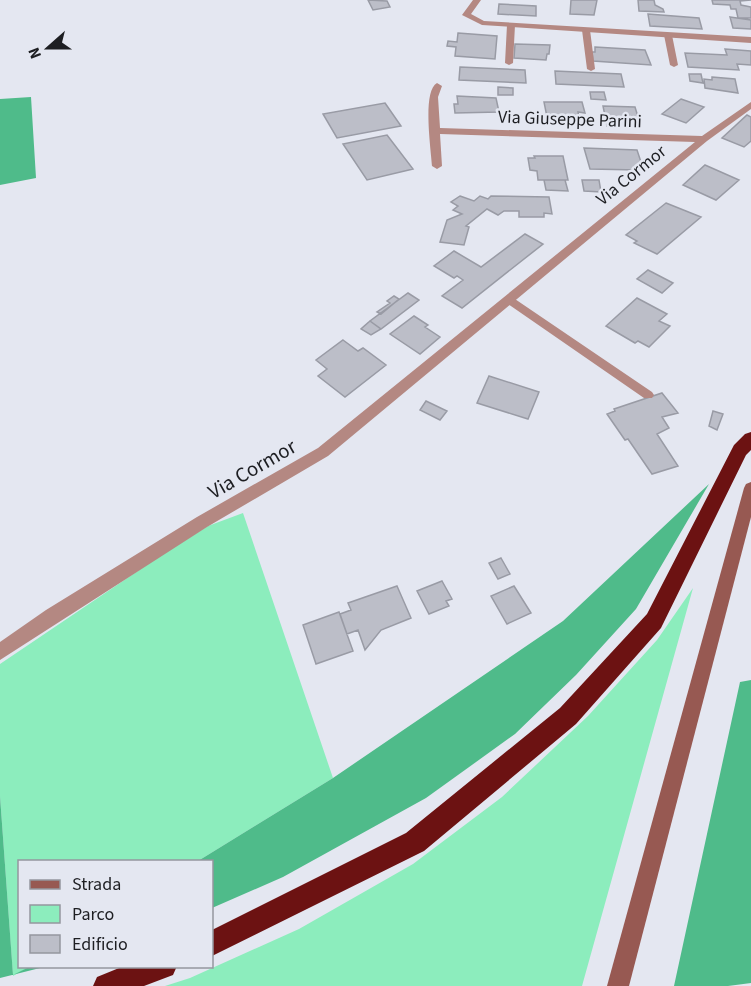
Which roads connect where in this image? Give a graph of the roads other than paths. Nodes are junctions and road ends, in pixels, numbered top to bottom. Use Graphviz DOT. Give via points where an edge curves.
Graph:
graph roads {
  1 [pos="477,0"];
  2 [pos="511,26"];
  3 [pos="586,30"];
  4 [pos="668,34"];
  5 [pos="751,40"];
  6 [pos="509,63"];
  7 [pos="674,65"];
  8 [pos="591,69"];
  9 [pos="437,86"];
  10 [pos="751,105"];
  11 [pos="435,131"];
  12 [pos="704,139"];
  13 [pos="437,166"];
  14 [pos="509,299"];
  15 [pos="648,395"];
  16 [pos="751,439"];
  17 [pos="751,488"];
  18 [pos="0,652"];
  19 [pos="213,943"];
  20 [pos="158,968"];
  21 [pos="619,982"];
  22 [pos="106,986"];
  1 -- 2 [label="street" via="466,15 482,23"];
  2 -- 3 [label="street"];
  2 -- 6 [label="lane"];
  3 -- 4 [label="street"];
  3 -- 8 [label="lane"];
  4 -- 5 [label="street"];
  4 -- 7 [label="lane"];
  9 -- 11 [label="street" via="433,97"];
  10 -- 12 [label="street, Via Cormor"];
  11 -- 12 [label="street, Via Giuseppe Parini"];
  11 -- 13 [label="street"];
  12 -- 14 [label="street, Via Cormor"];
  14 -- 15 [label="lane"];
  14 -- 18 [label="street, Via Cormor" via="323,452 202,522"];
  16 -- 19 [label="highway" via="740,450 654,621 568,716 415,842"];
  17 -- 21 [label="main road"];
  20 -- 22 [label="highway"];
}
